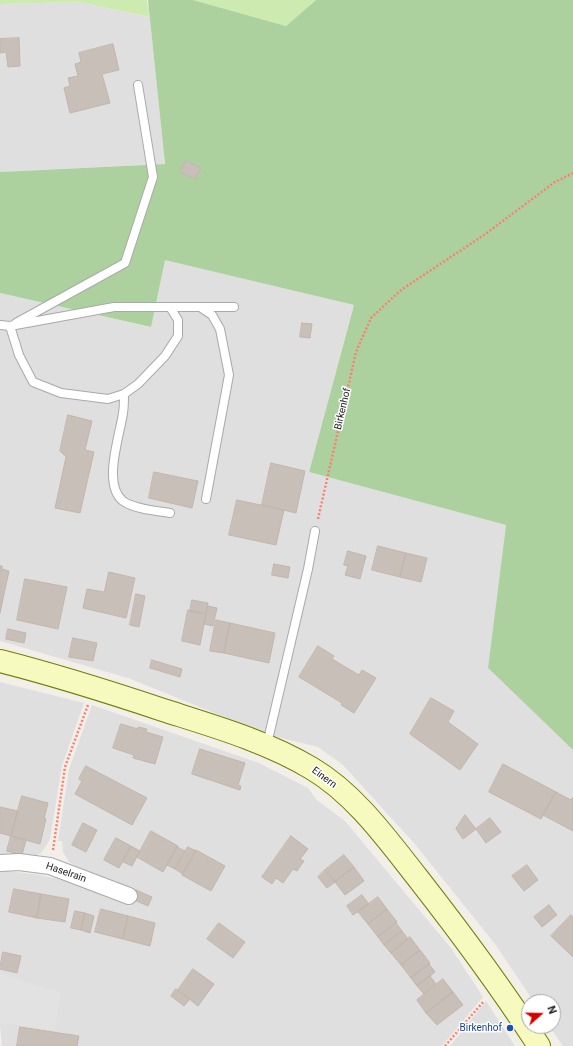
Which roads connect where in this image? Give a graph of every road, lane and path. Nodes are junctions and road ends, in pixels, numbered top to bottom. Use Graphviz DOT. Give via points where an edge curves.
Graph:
graph roads {
  1 [pos="138,85"];
  2 [pos="573,172"];
  3 [pos="170,307"];
  4 [pos="200,307"];
  5 [pos="234,307"];
  6 [pos="0,325"];
  7 [pos="10,326"];
  8 [pos="124,394"];
  9 [pos="206,499"];
  10 [pos="170,513"];
  11 [pos="315,531"];
  12 [pos="0,661"];
  13 [pos="94,688"];
  14 [pos="267,745"];
  15 [pos="0,863"];
  16 [pos="50,866"];
  17 [pos="128,896"];
  18 [pos="504,992"];
  19 [pos="445,1046"];
  20 [pos="539,1046"];
  1 -- 7 [label="lane" via="153,177 125,263"];
  2 -- 11 [label="path, Birkenhof" via="402,290 371,318 356,352"];
  3 -- 4 [label="lane"];
  3 -- 7 [label="lane" via="114,307"];
  3 -- 8 [label="lane" via="178,320 178,336 165,356 138,384"];
  4 -- 5 [label="lane"];
  4 -- 9 [label="lane" via="212,315 220,329 229,375"];
  6 -- 7 [label="lane"];
  7 -- 8 [label="lane" via="19,355 33,382 61,393 108,399"];
  8 -- 10 [label="lane" via="124,410 112,469 114,488 122,500 132,506"];
  11 -- 14 [label="lane"];
  12 -- 13 [label="main road, Einern"];
  13 -- 14 [label="main road, Einern"];
  13 -- 16 [label="path" via="65,767"];
  14 -- 18 [label="main road, Einern" via="312,768 351,800 390,843"];
  15 -- 16 [label="street, Haselrain" via="19,862"];
  16 -- 17 [label="street, Haselrain"];
  18 -- 19 [label="path" via="488,996"];
  18 -- 20 [label="main road, Einern"];
}
